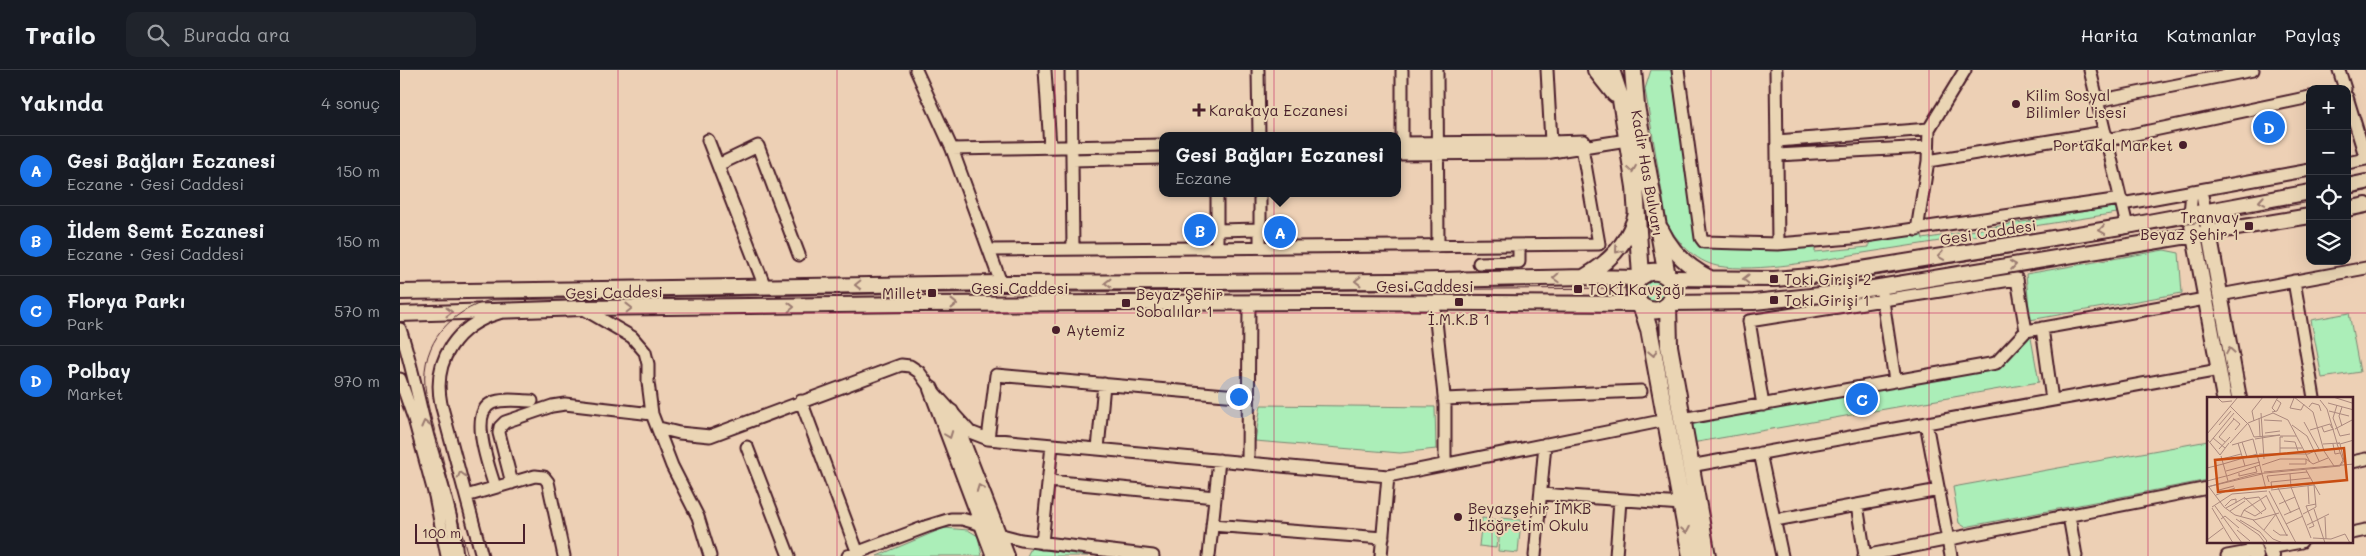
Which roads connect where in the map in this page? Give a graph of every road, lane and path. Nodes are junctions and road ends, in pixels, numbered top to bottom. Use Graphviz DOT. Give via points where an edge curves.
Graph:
graph roads {
  1 [pos="916,70"];
  2 [pos="1045,70"];
  3 [pos="1071,70"];
  4 [pos="1258,70"];
  5 [pos="1402,70"];
  6 [pos="1437,70"];
  7 [pos="1547,70"];
  8 [pos="1596,70"];
  9 [pos="1611,70"];
  10 [pos="1633,70"];
  11 [pos="1646,70"];
  12 [pos="1678,70"];
  13 [pos="1776,70"];
  14 [pos="1965,70"];
  15 [pos="2090,70"];
  16 [pos="2253,70"];
  17 [pos="2339,70"];
  18 [pos="2220,73"];
  19 [pos="2344,85"];
  20 [pos="2306,98"];
  21 [pos="2097,101"];
  22 [pos="1629,106"];
  23 [pos="2351,110"];
  24 [pos="1929,130"];
  25 [pos="1259,132"];
  26 [pos="1400,132"];
  27 [pos="2106,136"];
  28 [pos="708,140"];
  29 [pos="1627,140"];
  30 [pos="1777,141"];
  31 [pos="1551,142"];
  32 [pos="1401,143"];
  33 [pos="1159,145"];
  34 [pos="1050,147"];
  35 [pos="1072,147"];
  36 [pos="1582,147"];
  37 [pos="1928,147"];
  38 [pos="1438,148"];
  39 [pos="952,149"];
  40 [pos="2365,153"];
  41 [pos="1401,154"];
  42 [pos="1777,155"];
  43 [pos="1159,158"];
  44 [pos="1072,160"];
  45 [pos="1928,161"];
  46 [pos="2351,161"];
  47 [pos="718,165"];
  48 [pos="2306,171"];
  49 [pos="2366,182"];
  50 [pos="2351,185"];
  51 [pos="2197,190"];
  52 [pos="2306,193"];
  53 [pos="1217,197"];
  54 [pos="1260,197"];
  55 [pos="2121,202"];
  56 [pos="2366,205"];
  57 [pos="2351,207"];
  58 [pos="1637,211"];
  59 [pos="2205,212"];
  60 [pos="2190,214"];
  61 [pos="1655,215"];
  62 [pos="2306,217"];
  63 [pos="2127,226"];
  64 [pos="1260,229"];
  65 [pos="1217,230"];
  66 [pos="1916,230"];
  67 [pos="2208,233"];
  68 [pos="2194,235"];
  69 [pos="1778,244"];
  70 [pos="1478,245"];
  71 [pos="1519,245"];
  72 [pos="1438,246"];
  73 [pos="1260,247"];
  74 [pos="1217,248"];
  75 [pos="1073,249"];
  76 [pos="989,250"];
  77 [pos="799,255"];
  78 [pos="1479,263"];
  79 [pos="2366,268"];
  80 [pos="1584,276"];
  81 [pos="1640,277"];
  82 [pos="1668,277"];
  83 [pos="1711,278"];
  84 [pos="1480,280"];
  85 [pos="2294,281"];
  86 [pos="1001,283"];
  87 [pos="765,287"];
  88 [pos="400,292"];
  89 [pos="1882,293"];
  90 [pos="2220,295"];
  91 [pos="2205,299"];
  92 [pos="1249,302"];
  93 [pos="1434,302"];
  94 [pos="1669,304"];
  95 [pos="1640,305"];
  96 [pos="582,308"];
  97 [pos="503,312"];
  98 [pos="400,314"];
  99 [pos="2042,328"];
  100 [pos="400,329"];
  101 [pos="2026,331"];
  102 [pos="2219,370"];
  103 [pos="400,379"];
  104 [pos="1895,381"];
  105 [pos="1104,384"];
  106 [pos="931,389"];
  107 [pos="1640,391"];
  108 [pos="403,395"];
  109 [pos="1248,396"];
  110 [pos="2224,397"];
  111 [pos="2239,397"];
  112 [pos="2314,397"];
  113 [pos="1444,399"];
  114 [pos="2052,400"];
  115 [pos="532,401"];
  116 [pos="801,401"];
  117 [pos="1762,405"];
  118 [pos="951,412"];
  119 [pos="652,414"];
  120 [pos="1674,420"];
  121 [pos="1926,423"];
  122 [pos="659,428"];
  123 [pos="988,439"];
  124 [pos="1545,444"];
  125 [pos="1052,445"];
  126 [pos="747,448"];
  127 [pos="1098,449"];
  128 [pos="1760,453"];
  129 [pos="1219,460"];
  130 [pos="1248,463"];
  131 [pos="1446,464"];
  132 [pos="1690,466"];
  133 [pos="1388,476"];
  134 [pos="1049,481"];
  135 [pos="512,482"];
  136 [pos="495,487"];
  137 [pos="2207,488"];
  138 [pos="1939,490"];
  139 [pos="1541,494"];
  140 [pos="466,496"];
  141 [pos="1215,497"];
  142 [pos="1620,500"];
  143 [pos="1682,504"];
  144 [pos="1857,505"];
  145 [pos="2069,516"];
  146 [pos="1775,520"];
  147 [pos="982,525"];
  148 [pos="1212,526"];
  149 [pos="998,534"];
  150 [pos="1383,538"];
  151 [pos="1948,540"];
  152 [pos="1042,543"];
  153 [pos="2292,544"];
  154 [pos="2270,549"];
  155 [pos="2254,550"];
  156 [pos="1112,553"];
  157 [pos="1883,554"];
  158 [pos="855,555"];
  159 [pos="997,555"];
  160 [pos="447,556"];
  161 [pos="457,556"];
  162 [pos="482,556"];
  163 [pos="564,556"];
  164 [pos="710,556"];
  165 [pos="789,556"];
  166 [pos="1153,556"];
  167 [pos="1209,556"];
  168 [pos="1381,556"];
  169 [pos="1535,556"];
  170 [pos="1616,556"];
  171 [pos="1691,556"];
  172 [pos="1707,556"];
  173 [pos="1782,556"];
  174 [pos="1865,556"];
  175 [pos="1951,556"];
  176 [pos="2076,556"];
  177 [pos="2226,556"];
  1 -- 39 [label="street"];
  2 -- 34 [label="street"];
  3 -- 35 [label="street"];
  4 -- 25 [label="street"];
  5 -- 26 [label="street"];
  6 -- 38 [label="street"];
  7 -- 31 [label="street"];
  8 -- 22 [label="highway"];
  9 -- 22 [label="highway, Kadir Has Bulvarı"];
  10 -- 22 [label="highway, Kadir Has Bulvarı"];
  11 -- 22 [label="highway"];
  12 -- 69 [label="street" via="1701,238 1704,242"];
  13 -- 30 [label="street"];
  14 -- 24 [label="street"];
  15 -- 21 [label="street"];
  16 -- 18 [label="street"];
  17 -- 19 [label="street"];
  18 -- 21 [label="street"];
  20 -- 27 [label="street"];
  21 -- 27 [label="street"];
  22 -- 29 [label="highway, Kadir Has Bulvarı"];
  22 -- 61 [label="highway, Kadir Has Bulvarı"];
  23 -- 40 [label="street"];
  24 -- 30 [label="street"];
  24 -- 37 [label="street"];
  27 -- 45 [label="street"];
  27 -- 55 [label="street"];
  28 -- 47 [label="street"];
  29 -- 31 [label="street"];
  29 -- 36 [label="street"];
  29 -- 58 [label="highway, Kadir Has Bulvarı, one-way"];
  30 -- 42 [label="street"];
  31 -- 38 [label="street"];
  32 -- 38 [label="street"];
  33 -- 35 [label="street"];
  34 -- 35 [label="street"];
  34 -- 39 [label="street"];
  35 -- 44 [label="street"];
  36 -- 38 [label="street" via="1545,153"];
  36 -- 71 [label="street" via="1599,244"];
  37 -- 42 [label="street"];
  37 -- 45 [label="street"];
  38 -- 41 [label="street"];
  38 -- 72 [label="street"];
  39 -- 76 [label="street"];
  40 -- 46 [label="street"];
  42 -- 69 [label="street"];
  43 -- 44 [label="street"];
  44 -- 75 [label="street"];
  45 -- 66 [label="street"];
  47 -- 77 [label="street" via="758,146"];
  47 -- 87 [label="street"];
  48 -- 51 [label="street"];
  49 -- 50 [label="main road"];
  51 -- 55 [label="street"];
  51 -- 59 [label="street"];
  51 -- 60 [label="street"];
  52 -- 59 [label="main road, Gesi Caddesi, one-way"];
  53 -- 65 [label="street"];
  54 -- 64 [label="street"];
  55 -- 63 [label="street"];
  55 -- 66 [label="street"];
  56 -- 57 [label="main road"];
  58 -- 80 [label="main road, one-way" via="1617,252"];
  58 -- 81 [label="highway, Kadir Has Bulvarı"];
  59 -- 60 [label="main road, Gesi Caddesi"];
  59 -- 67 [label="main road"];
  60 -- 63 [label="main road, Gesi Caddesi"];
  60 -- 68 [label="main road"];
  61 -- 82 [label="highway, Kadir Has Bulvarı"];
  61 -- 83 [label="main road" via="1675,252 1694,269"];
  62 -- 67 [label="main road"];
  63 -- 83 [label="main road, Gesi Caddesi, one-way" via="1824,274 1774,279"];
  64 -- 65 [label="street"];
  64 -- 73 [label="street"];
  65 -- 74 [label="street"];
  66 -- 69 [label="street"];
  67 -- 68 [label="main road"];
  67 -- 90 [label="main road"];
  89 -- 68 [label="main road, one-way"];
  68 -- 91 [label="main road"];
  70 -- 71 [label="street"];
  70 -- 72 [label="street"];
  70 -- 78 [label="street"];
  71 -- 78 [label="street" via="1520,262"];
  72 -- 73 [label="street"];
  73 -- 74 [label="street"];
  74 -- 75 [label="street"];
  75 -- 76 [label="street"];
  76 -- 86 [label="street"];
  78 -- 84 [label="street"];
  79 -- 85 [label="street"];
  80 -- 81 [label="main road, Gesi Caddesi"];
  80 -- 84 [label="main road, Gesi Caddesi, one-way"];
  81 -- 82 [label="highway" via="1655,271"];
  81 -- 95 [label="highway" via="1634,290"];
  82 -- 83 [label="main road, Gesi Caddesi"];
  82 -- 94 [label="highway" via="1674,288"];
  84 -- 86 [label="main road, Gesi Caddesi, one-way"];
  85 -- 90 [label="street"];
  85 -- 112 [label="street"];
  86 -- 87 [label="main road, Gesi Caddesi, one-way"];
  87 -- 88 [label="main road, Gesi Caddesi"];
  89 -- 94 [label="main road"];
  89 -- 101 [label="street" via="2017,279"];
  89 -- 104 [label="street"];
  89 -- 117 [label="street" via="1749,321"];
  111 -- 90 [label="main road, one-way"];
  91 -- 99 [label="street"];
  91 -- 102 [label="main road"];
  92 -- 93 [label="main road, Gesi Caddesi"];
  96 -- 92 [label="main road, Gesi Caddesi, one-way"];
  92 -- 109 [label="street"];
  93 -- 95 [label="main road, Gesi Caddesi"];
  93 -- 113 [label="street"];
  94 -- 95 [label="highway" via="1653,311"];
  94 -- 120 [label="highway"];
  95 -- 120 [label="highway, one-way"];
  96 -- 97 [label="main road, Gesi Caddesi"];
  96 -- 119 [label="street" via="642,346 648,364"];
  98 -- 97 [label="main road, Gesi Caddesi, one-way"];
  140 -- 97 [label="street, one-way" via="441,404 440,374 446,352 459,335 478,322"];
  99 -- 101 [label="street"];
  99 -- 114 [label="street"];
  161 -- 100 [label="street, one-way" via="412,366"];
  101 -- 104 [label="street" via="1996,362"];
  102 -- 110 [label="main road"];
  102 -- 114 [label="street"];
  103 -- 108 [label="street"];
  104 -- 117 [label="street"];
  105 -- 109 [label="street"];
  105 -- 123 [label="street" via="996,375"];
  105 -- 127 [label="street"];
  106 -- 116 [label="street" via="915,368 901,365"];
  106 -- 118 [label="street"];
  106 -- 147 [label="main road, one-way"];
  107 -- 113 [label="street"];
  108 -- 160 [label="street" via="435,496"];
  109 -- 130 [label="street"];
  113 -- 131 [label="street"];
  114 -- 121 [label="street"];
  115 -- 136 [label="street" via="494,402 484,411 483,445"];
  116 -- 122 [label="street" via="710,436"];
  116 -- 158 [label="street"];
  117 -- 120 [label="street"];
  118 -- 123 [label="street" via="970,432"];
  149 -- 118 [label="main road, one-way"];
  119 -- 122 [label="street"];
  119 -- 135 [label="street" via="565,404 505,422 499,432"];
  120 -- 124 [label="street"];
  120 -- 132 [label="highway"];
  120 -- 143 [label="highway"];
  121 -- 128 [label="street"];
  121 -- 138 [label="street"];
  122 -- 164 [label="street" via="672,466 698,517"];
  123 -- 125 [label="street"];
  124 -- 131 [label="street"];
  124 -- 139 [label="street"];
  125 -- 127 [label="street"];
  125 -- 134 [label="street"];
  126 -- 165 [label="street"];
  127 -- 129 [label="street"];
  128 -- 132 [label="street"];
  128 -- 146 [label="street"];
  129 -- 130 [label="street"];
  129 -- 141 [label="street"];
  130 -- 133 [label="street"];
  131 -- 133 [label="street"];
  132 -- 172 [label="highway"];
  133 -- 150 [label="street"];
  134 -- 141 [label="street"];
  134 -- 152 [label="street"];
  135 -- 136 [label="street"];
  135 -- 163 [label="street" via="538,475 546,478"];
  136 -- 140 [label="street"];
  137 -- 145 [label="street"];
  138 -- 144 [label="street"];
  138 -- 151 [label="street"];
  139 -- 142 [label="street"];
  139 -- 169 [label="street"];
  140 -- 162 [label="street"];
  141 -- 148 [label="street"];
  142 -- 143 [label="street"];
  142 -- 170 [label="street"];
  143 -- 171 [label="highway, one-way"];
  144 -- 146 [label="street"];
  144 -- 174 [label="street"];
  145 -- 151 [label="street"];
  145 -- 176 [label="street"];
  146 -- 173 [label="street"];
  147 -- 149 [label="street"];
  147 -- 158 [label="street" via="951,519"];
  147 -- 159 [label="main road"];
  148 -- 150 [label="street"];
  148 -- 167 [label="street"];
  149 -- 152 [label="street"];
  149 -- 159 [label="main road"];
  150 -- 168 [label="street"];
  151 -- 157 [label="street"];
  151 -- 175 [label="street"];
  152 -- 156 [label="street"];
  153 -- 154 [label="street"];
  155 -- 177 [label="street"];
  156 -- 166 [label="street"];
  157 -- 174 [label="street"];
}
